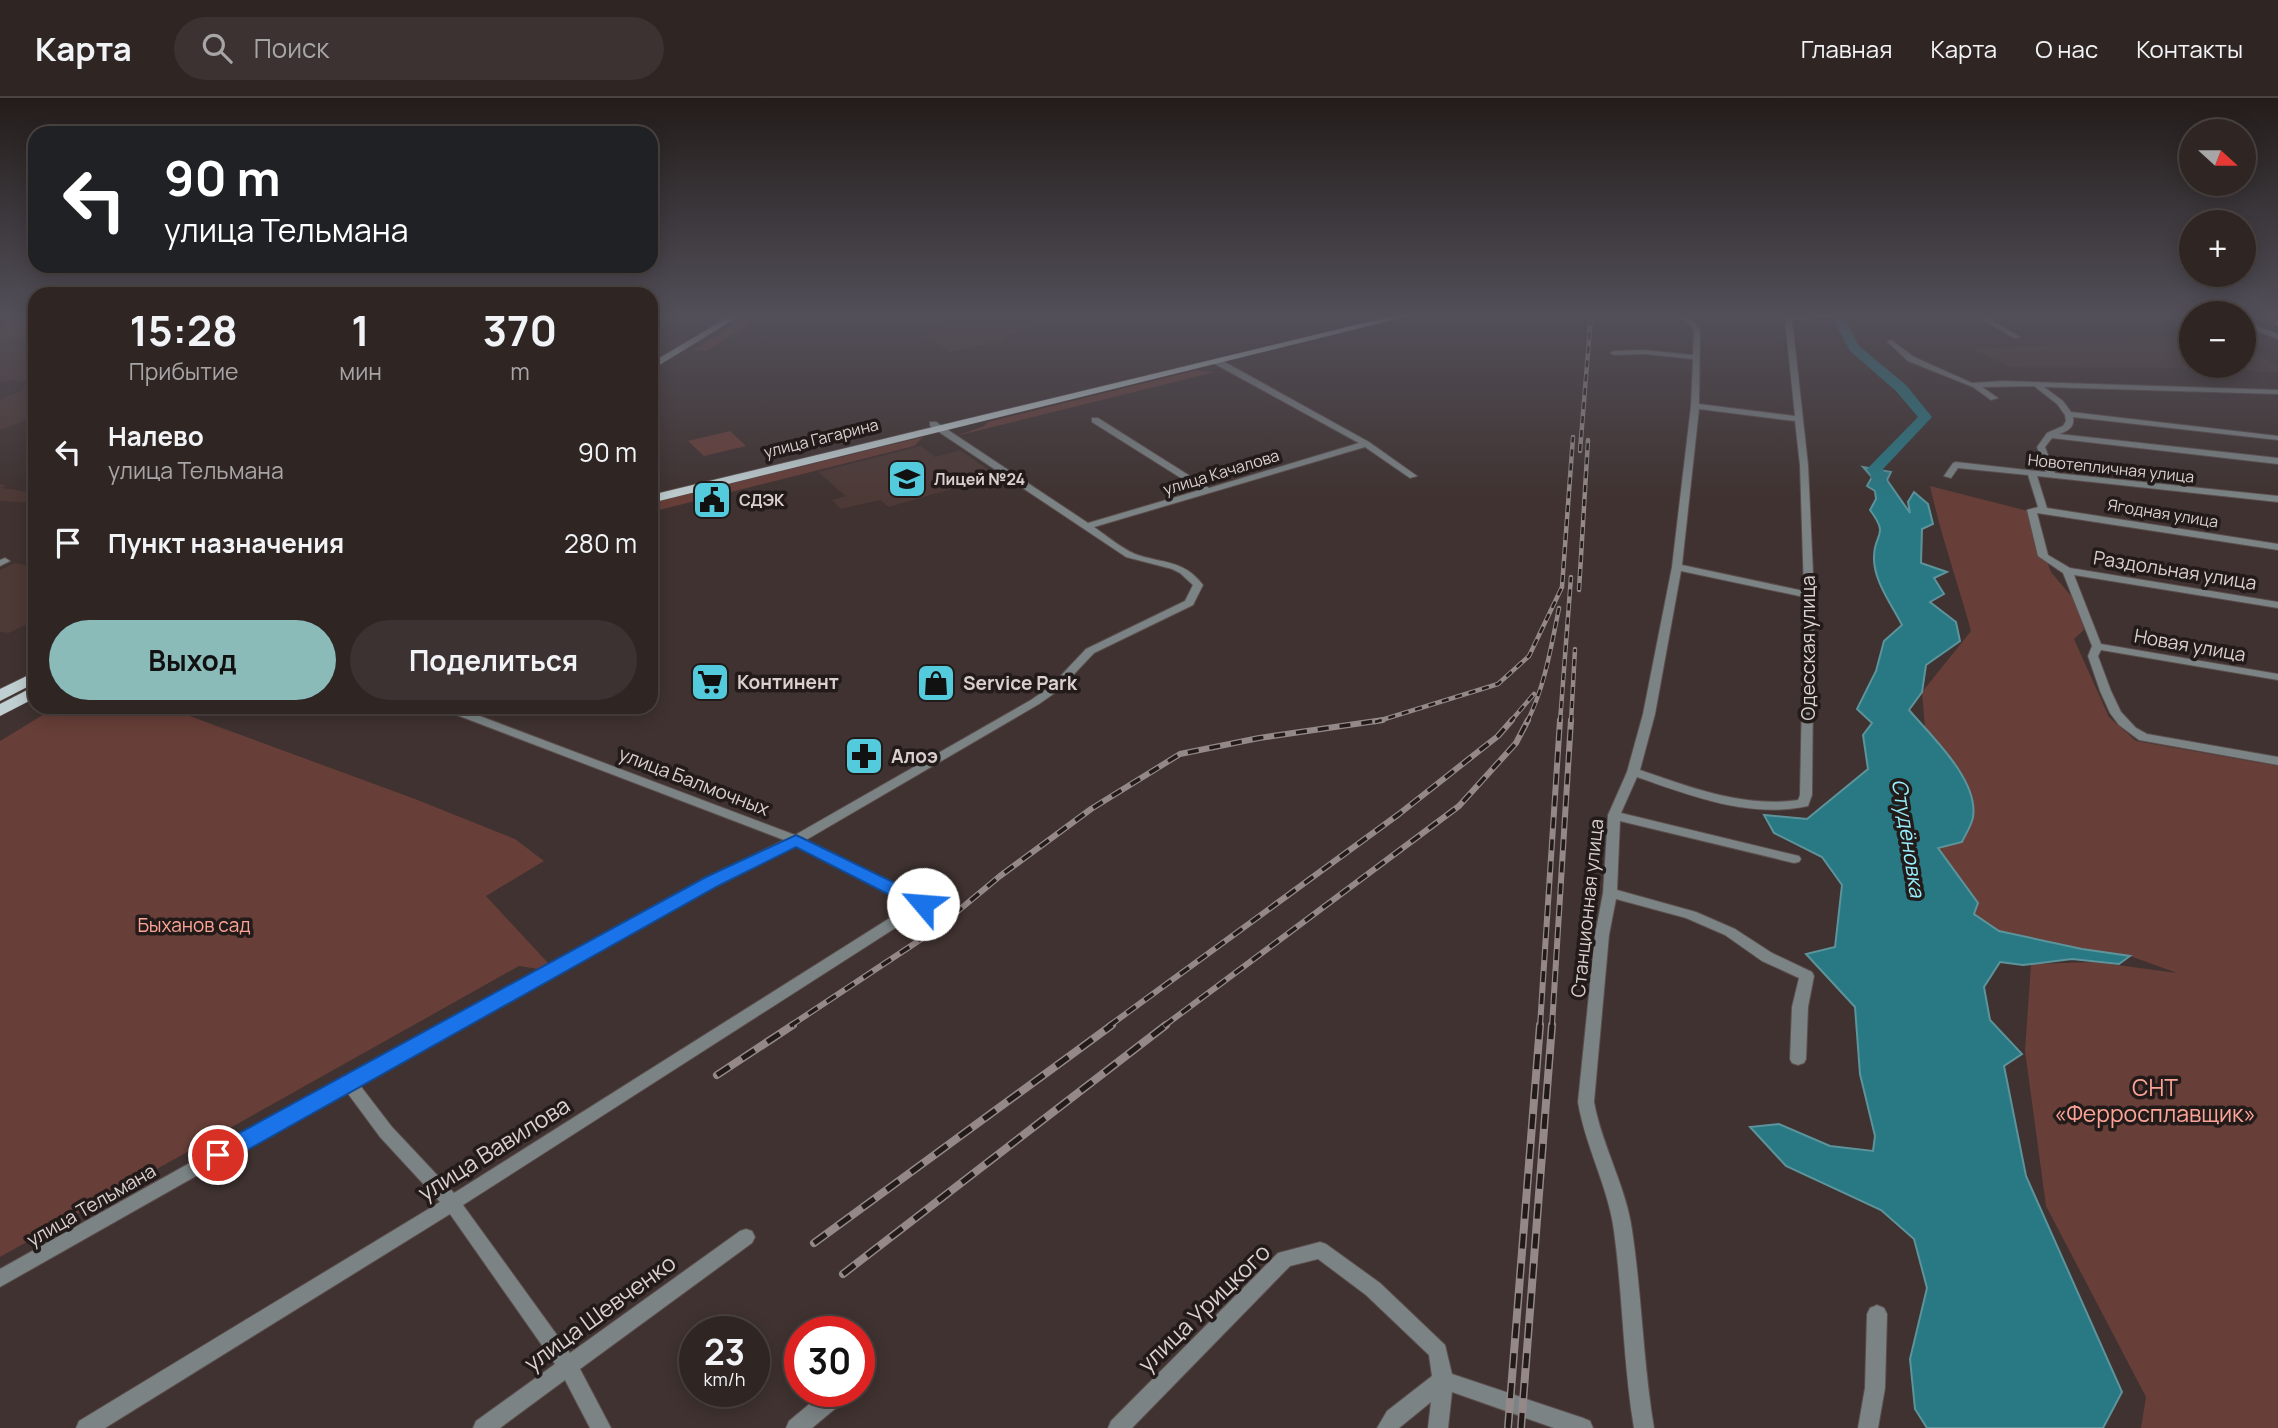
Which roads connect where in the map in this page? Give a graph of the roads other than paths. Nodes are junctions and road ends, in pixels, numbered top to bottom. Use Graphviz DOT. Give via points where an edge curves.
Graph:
graph roads {
  1 [pos="1139,377"];
  2 [pos="1152,377"];
  3 [pos="1245,377"];
  4 [pos="1696,377"];
  5 [pos="1794,377"];
  6 [pos="1954,377"];
  7 [pos="2036,385"];
  8 [pos="1976,386"];
  9 [pos="2278,392"];
  10 [pos="1994,398"];
  11 [pos="1695,406"];
  12 [pos="2069,414"];
  13 [pos="1799,419"];
  14 [pos="1095,420"];
  15 [pos="936,426"];
  16 [pos="2050,435"];
  17 [pos="2278,438"];
  18 [pos="1366,444"];
  19 [pos="2278,461"];
  20 [pos="2032,474"];
  21 [pos="2051,475"];
  22 [pos="1413,476"];
  23 [pos="1948,476"];
  24 [pos="658,489"];
  25 [pos="1208,491"];
  26 [pos="658,497"];
  27 [pos="2278,499"];
  28 [pos="2043,510"];
  29 [pos="1085,527"];
  30 [pos="2278,547"];
  31 [pos="1677,567"];
  32 [pos="2067,571"];
  33 [pos="1188,572"];
  34 [pos="1809,595"];
  35 [pos="2278,605"];
  36 [pos="2097,646"];
  37 [pos="2278,677"];
  38 [pos="28,681"];
  39 [pos="28,695"];
  40 [pos="0,696"];
  41 [pos="0,711"];
  42 [pos="463,714"];
  43 [pos="2278,761"];
  44 [pos="1633,772"];
  45 [pos="1614,816"];
  46 [pos="796,840"];
  47 [pos="1794,859"];
  48 [pos="1610,893"];
  49 [pos="923,904"];
  50 [pos="1798,1059"];
  51 [pos="348,1082"];
  52 [pos="452,1203"];
  53 [pos="746,1237"];
  54 [pos="0,1279"];
  55 [pos="1877,1314"];
  56 [pos="568,1367"];
  57 [pos="1443,1380"];
  58 [pos="822,1407"];
  59 [pos="86,1428"];
  60 [pos="483,1428"];
  61 [pos="601,1428"];
  62 [pos="796,1428"];
  63 [pos="1118,1428"];
  64 [pos="1387,1428"];
  65 [pos="1438,1428"];
  66 [pos="1583,1428"];
  67 [pos="1644,1428"];
  68 [pos="1868,1428"];
  1 -- 15 [label="main road, улица Гагарина"];
  2 -- 15 [label="main road, улица Гагарина"];
  3 -- 18 [label="street"];
  4 -- 11 [label="street, Станционная улица"];
  5 -- 13 [label="street, Одесская улица"];
  6 -- 8 [label="street"];
  7 -- 8 [label="street"];
  7 -- 9 [label="street"];
  7 -- 12 [label="street"];
  8 -- 10 [label="street"];
  11 -- 13 [label="street"];
  11 -- 31 [label="street, Станционная улица"];
  12 -- 16 [label="street" via="2066,429"];
  12 -- 17 [label="street"];
  13 -- 34 [label="street, Одесская улица"];
  14 -- 25 [label="street"];
  15 -- 24 [label="main road, улица Гагарина"];
  15 -- 26 [label="main road, улица Гагарина"];
  15 -- 29 [label="street"];
  16 -- 19 [label="street"];
  16 -- 21 [label="street" via="2041,447"];
  18 -- 22 [label="street"];
  18 -- 25 [label="street, улица Качалова"];
  20 -- 21 [label="street, Новотепличная улица"];
  20 -- 23 [label="street, Новотепличная улица" via="1956,465"];
  20 -- 28 [label="street"];
  21 -- 27 [label="street, Новотепличная улица"];
  25 -- 29 [label="street, улица Качалова"];
  28 -- 30 [label="street, Ягодная улица"];
  28 -- 32 [label="street" via="2032,510 2043,556"];
  29 -- 33 [label="street" via="1129,555"];
  31 -- 34 [label="street"];
  31 -- 44 [label="street, Станционная улица"];
  32 -- 35 [label="street, Раздольная улица"];
  32 -- 36 [label="street"];
  33 -- 46 [label="street, улица Тельмана" via="1198,585 1189,603 1090,651 1035,702"];
  34 -- 44 [label="street, Одесская улица" via="1806,795 1802,803 1752,805"];
  36 -- 37 [label="street, Новая улица"];
  36 -- 43 [label="street" via="2093,656 2116,716 2130,730 2144,737"];
  38 -- 40 [label="main road"];
  39 -- 41 [label="main road"];
  42 -- 46 [label="street, улица Балмочных"];
  44 -- 45 [label="street, Станционная улица"];
  45 -- 47 [label="street"];
  45 -- 48 [label="street, Станционная улица"];
  46 -- 49 [label="street, улица Балмочных"];
  46 -- 51 [label="street, улица Тельмана"];
  48 -- 50 [label="street" via="1691,915 1807,976 1800,1007"];
  48 -- 67 [label="street, Станционная улица" via="1586,1102 1623,1229"];
  49 -- 52 [label="street, улица Вавилова"];
  51 -- 52 [label="street" via="386,1132"];
  51 -- 54 [label="street, улица Тельмана"];
  52 -- 56 [label="street"];
  52 -- 59 [label="street, улица Вавилова"];
  53 -- 56 [label="street, улица Шевченко"];
  55 -- 68 [label="street" via="1875,1388"];
  56 -- 60 [label="street, улица Шевченко"];
  56 -- 61 [label="street"];
  57 -- 63 [label="street, улица Урицкого" via="1438,1351 1373,1289 1320,1250 1284,1259"];
  57 -- 64 [label="street"];
  57 -- 65 [label="street"];
  57 -- 66 [label="street"];
  58 -- 62 [label="street"];
}
